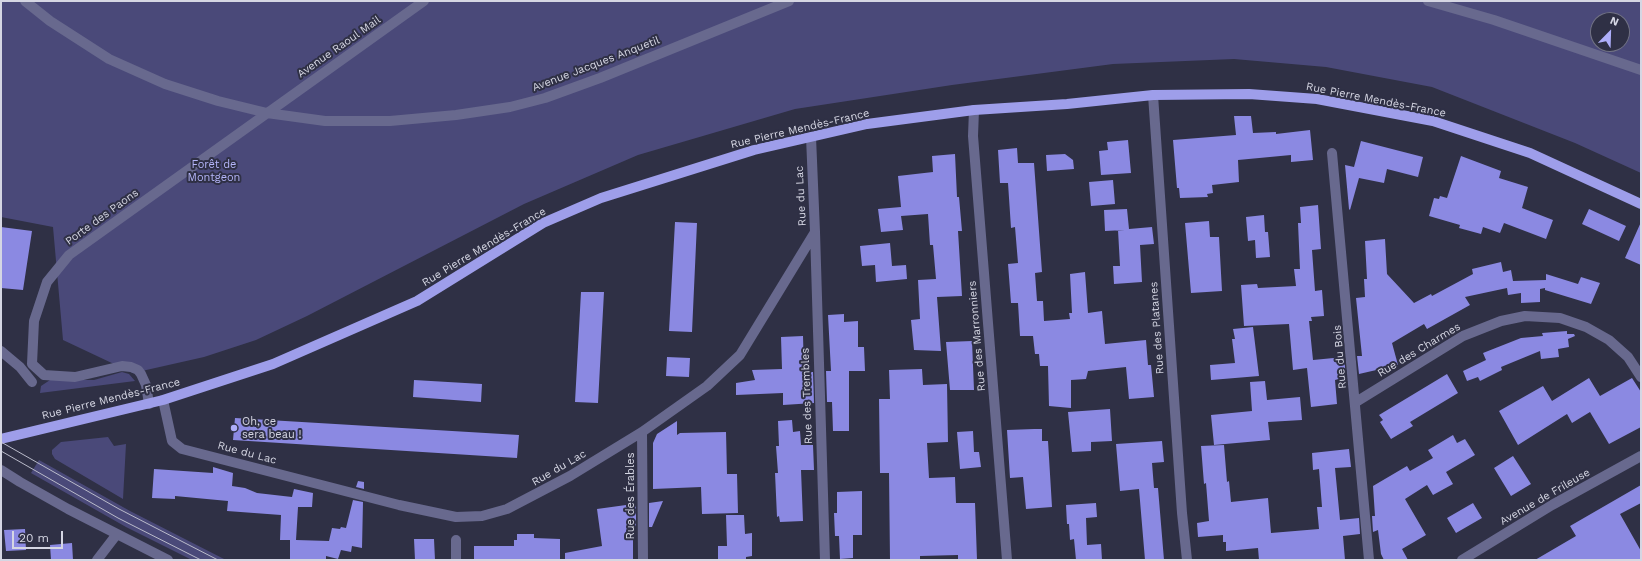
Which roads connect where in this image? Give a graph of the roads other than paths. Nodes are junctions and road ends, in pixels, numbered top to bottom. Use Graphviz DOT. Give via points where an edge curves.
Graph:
graph roads {
  1 [pos="25,1"];
  2 [pos="424,1"];
  3 [pos="789,1"];
  4 [pos="1428,1"];
  5 [pos="1641,70"];
  6 [pos="1153,95"];
  7 [pos="974,110"];
  8 [pos="267,113"];
  9 [pos="811,137"];
  10 [pos="1332,153"];
  11 [pos="1641,204"];
  12 [pos="815,232"];
  13 [pos="1,351"];
  14 [pos="1641,377"];
  15 [pos="32,382"];
  16 [pos="163,400"];
  17 [pos="1356,402"];
  18 [pos="149,404"];
  19 [pos="642,432"];
  20 [pos="1,439"];
  21 [pos="1641,456"];
  22 [pos="1,470"];
  23 [pos="117,534"];
  24 [pos="456,540"];
  25 [pos="97,560"];
  26 [pos="168,560"];
  27 [pos="456,560"];
  28 [pos="643,560"];
  29 [pos="825,560"];
  30 [pos="1007,560"];
  31 [pos="1187,560"];
  32 [pos="1369,560"];
  33 [pos="1462,560"];
  1 -- 8 [label="street, Avenue Jacques Anquetil" via="50,21 109,59 165,84"];
  2 -- 8 [label="street, Avenue Raoul Mail"];
  3 -- 8 [label="street, Avenue Jacques Anquetil" via="600,78 545,98 510,107 390,121 325,121"];
  4 -- 5 [label="street" via="1494,20"];
  6 -- 7 [label="main road, Rue Pierre Mendès-France"];
  6 -- 11 [label="main road, Rue Pierre Mendès-France" via="1249,94 1318,99 1433,121 1530,153"];
  6 -- 31 [label="street, Rue des Platanes"];
  7 -- 9 [label="main road, Rue Pierre Mendès-France" via="867,124"];
  7 -- 30 [label="street, Rue des Marronniers" via="973,136"];
  8 -- 18 [label="street, Porte des Paons" via="70,255 47,282 34,321 32,364 44,375 75,377 122,366 131,367 141,374"];
  9 -- 12 [label="street, Rue du Lac"];
  9 -- 16 [label="main road, Rue Pierre Mendès-France" via="754,150 601,198 543,223 417,301 273,364"];
  10 -- 17 [label="street, Rue du Bois"];
  12 -- 19 [label="street, Rue du Lac" via="740,355 707,386"];
  12 -- 29 [label="street, Rue des Trembles"];
  13 -- 15 [label="street"];
  14 -- 17 [label="street, Rue des Charmes" via="1628,357 1609,340 1586,327 1560,318 1524,316 1501,321 1463,336"];
  16 -- 18 [label="main road, Rue Pierre Mendès-France"];
  16 -- 19 [label="street, Rue du Lac" via="172,441 182,449 456,518 482,516 507,510 558,483"];
  17 -- 32 [label="street, Rue du Bois"];
  18 -- 20 [label="main road, Rue Pierre Mendès-France"];
  19 -- 28 [label="street, Rue des Érables"];
  21 -- 33 [label="street, Avenue de Frileuse" via="1552,505"];
  22 -- 23 [label="street"];
  23 -- 25 [label="street"];
  23 -- 26 [label="street"];
  24 -- 27 [label="street"];
}
